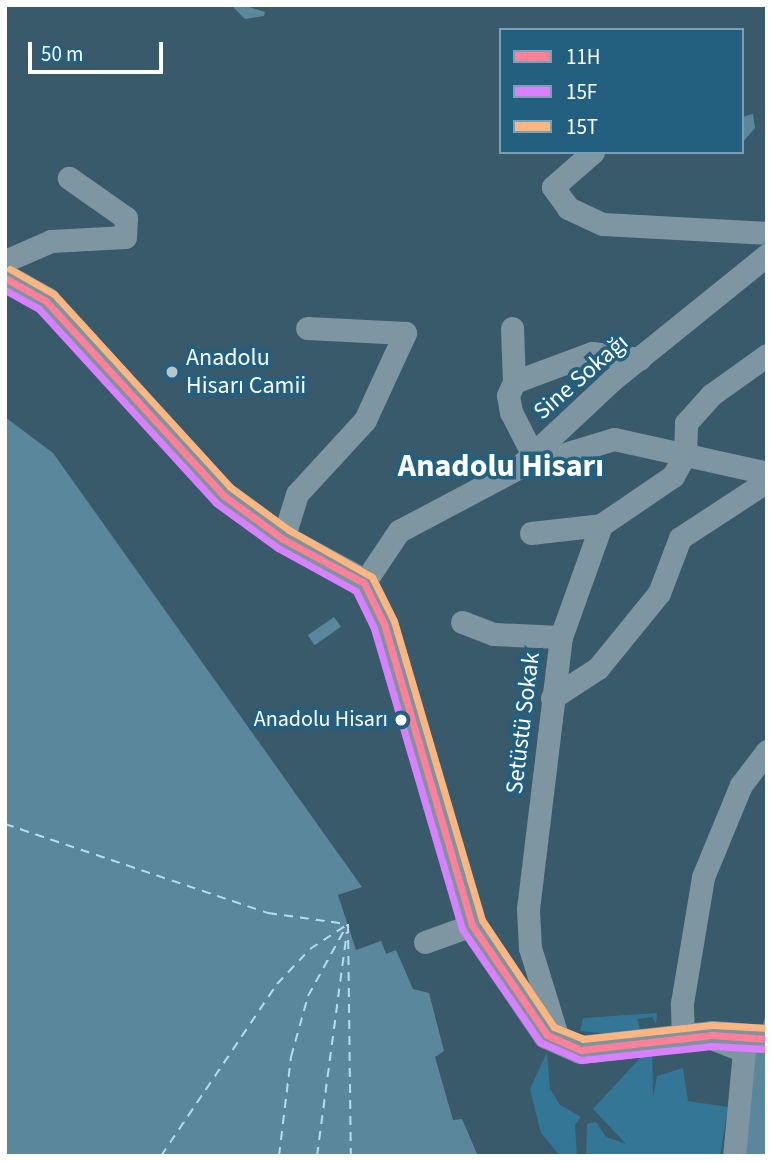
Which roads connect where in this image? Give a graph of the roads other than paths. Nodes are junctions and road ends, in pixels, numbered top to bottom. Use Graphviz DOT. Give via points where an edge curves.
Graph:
graph roads {
  1 [pos="591,154"];
  2 [pos="69,178"];
  3 [pos="767,233"];
  4 [pos="767,255"];
  5 [pos="5,261"];
  6 [pos="5,278"];
  7 [pos="307,328"];
  8 [pos="512,328"];
  9 [pos="640,359"];
  10 [pos="761,364"];
  11 [pos="513,382"];
  12 [pos="685,454"];
  13 [pos="526,461"];
  14 [pos="721,468"];
  15 [pos="767,473"];
  16 [pos="767,481"];
  17 [pos="725,507"];
  18 [pos="601,525"];
  19 [pos="531,533"];
  20 [pos="283,539"];
  21 [pos="364,583"];
  22 [pos="462,622"];
  23 [pos="561,637"];
  24 [pos="552,698"];
  25 [pos="767,751"];
  26 [pos="472,925"];
  27 [pos="425,942"];
  28 [pos="712,1035"];
  29 [pos="683,1037"];
  30 [pos="760,1038"];
  31 [pos="559,1042"];
  32 [pos="734,1156"];
  1 -- 3 [label="street" via="553,187 568,208 592,219"];
  2 -- 5 [label="street" via="126,218 125,237 51,241"];
  4 -- 9 [label="street, Sine Sokağı"];
  6 -- 20 [label="main road" via="46,301 223,495"];
  7 -- 20 [label="street" via="405,333 365,420 297,494"];
  8 -- 11 [label="street"];
  9 -- 11 [label="street" via="592,353"];
  9 -- 13 [label="street, Sine Sokağı"];
  10 -- 12 [label="street" via="686,423"];
  11 -- 13 [label="street" via="508,394"];
  12 -- 13 [label="street" via="614,439"];
  12 -- 14 [label="street"];
  12 -- 18 [label="street" via="673,475"];
  13 -- 21 [label="street, Sine Sokağı" via="399,531"];
  14 -- 15 [label="street"];
  14 -- 17 [label="street"];
  16 -- 17 [label="street"];
  17 -- 24 [label="street" via="680,537 659,593 598,668"];
  18 -- 19 [label="street"];
  18 -- 23 [label="street, Setüstü Sokak"];
  20 -- 21 [label="main road"];
  21 -- 26 [label="main road" via="384,624"];
  22 -- 23 [label="street" via="493,634"];
  23 -- 24 [label="street, Setüstü Sokak"];
  24 -- 31 [label="street, Setüstü Sokak" via="528,909 530,948"];
  25 -- 29 [label="street" via="741,785 703,877 682,1003"];
  26 -- 27 [label="street"];
  26 -- 31 [label="main road" via="533,1020"];
  28 -- 29 [label="main road"];
  28 -- 30 [label="main road"];
  28 -- 32 [label="street" via="744,1051"];
  29 -- 31 [label="main road" via="581,1050"];
}
